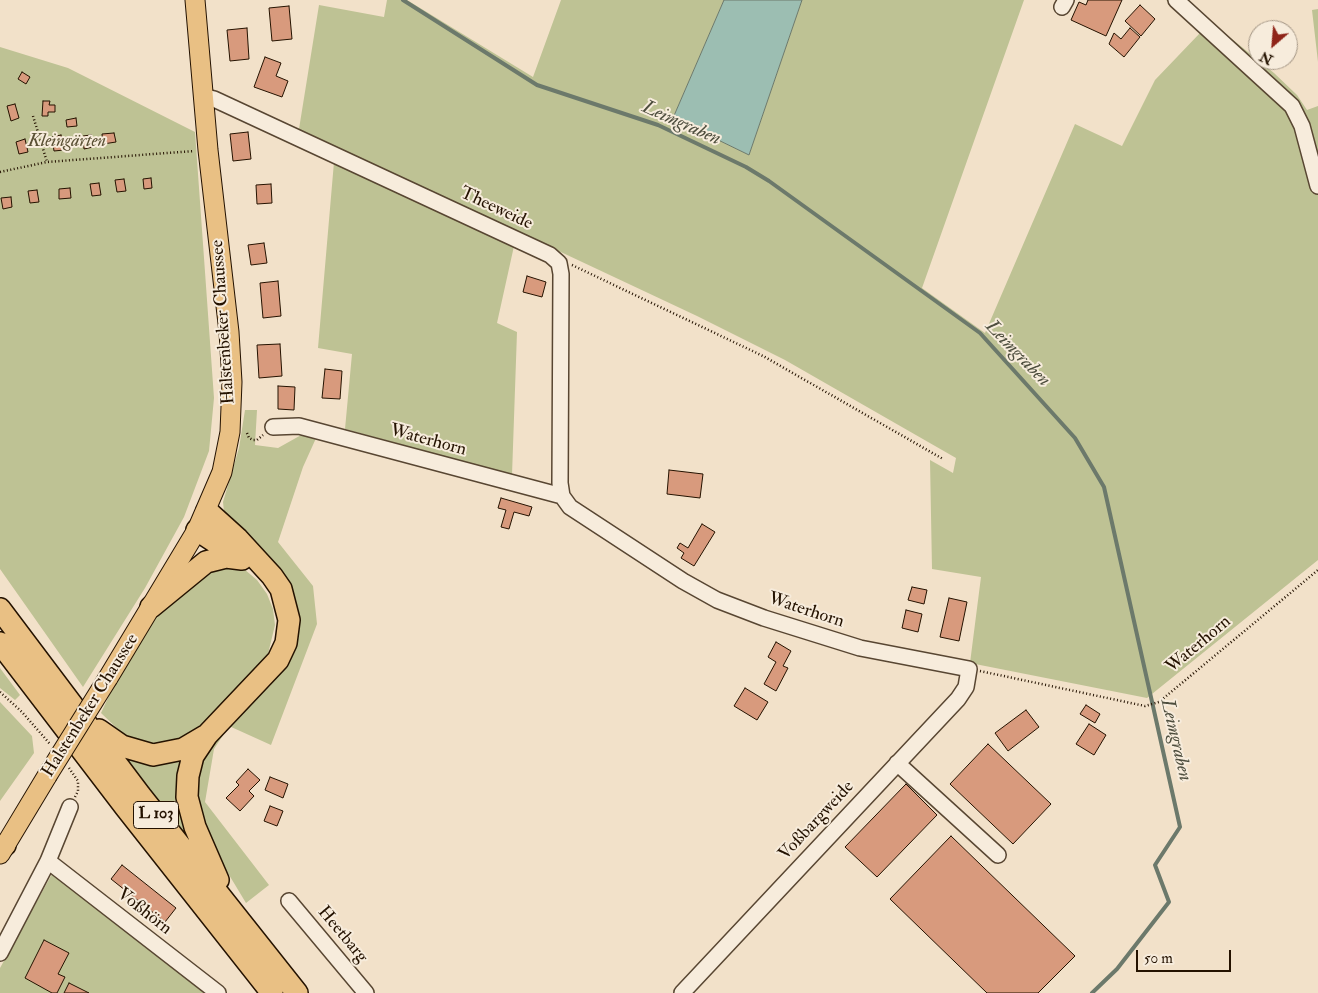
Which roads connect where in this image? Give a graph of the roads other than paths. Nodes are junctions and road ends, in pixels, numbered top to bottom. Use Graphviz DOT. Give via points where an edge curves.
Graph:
graph roads {
  1 [pos="195,0"];
  2 [pos="1176,0"];
  3 [pos="202,96"];
  4 [pos="1318,186"];
  5 [pos="273,427"];
  6 [pos="562,496"];
  7 [pos="207,511"];
  8 [pos="197,530"];
  9 [pos="242,559"];
  10 [pos="272,576"];
  11 [pos="151,607"];
  12 [pos="0,609"];
  13 [pos="0,644"];
  14 [pos="969,669"];
  15 [pos="84,720"];
  16 [pos="207,735"];
  17 [pos="897,763"];
  18 [pos="70,807"];
  19 [pos="2,850"];
  20 [pos="998,855"];
  21 [pos="48,861"];
  22 [pos="289,901"];
  23 [pos="231,909"];
  24 [pos="0,953"];
  25 [pos="218,993"];
  26 [pos="272,993"];
  27 [pos="297,993"];
  28 [pos="366,993"];
  29 [pos="682,993"];
  1 -- 3 [label="main road, Halstenbeker Chaussee"];
  2 -- 4 [label="street" via="1292,106 1302,126"];
  3 -- 6 [label="street, Theeweide" via="550,255 558,263 561,274"];
  3 -- 7 [label="main road, Halstenbeker Chaussee" via="232,382 230,432 222,472"];
  5 -- 6 [label="street, Waterhorn" via="299,426"];
  6 -- 14 [label="street, Waterhorn" via="570,507 717,600 860,648"];
  7 -- 8 [label="main road, Halstenbeker Chaussee"];
  7 -- 10 [label="highway, L 103"];
  8 -- 9 [label="highway"];
  8 -- 11 [label="main road, Halstenbeker Chaussee"];
  9 -- 10 [label="highway"];
  9 -- 11 [label="highway" via="226,557 206,562"];
  10 -- 16 [label="highway, L 103" via="281,588 288,611 288,633 283,652 273,667"];
  11 -- 19 [label="main road, Halstenbeker Chaussee, bridge"];
  12 -- 15 [label="highway, L 103"];
  13 -- 26 [label="highway, L 103"];
  14 -- 17 [label="street, Voßbargweide" via="966,686 958,698"];
  15 -- 16 [label="highway, L 103" via="122,746 144,754 171,753"];
  15 -- 23 [label="highway, L 103"];
  16 -- 23 [label="highway, L 103" via="193,756 187,797 195,827"];
  17 -- 20 [label="street"];
  17 -- 29 [label="street, Voßbargweide"];
  18 -- 21 [label="street"];
  21 -- 24 [label="street"];
  21 -- 25 [label="street, Voßhörn"];
  22 -- 28 [label="street, Heetbarg"];
  23 -- 27 [label="highway, L 103"];
}
